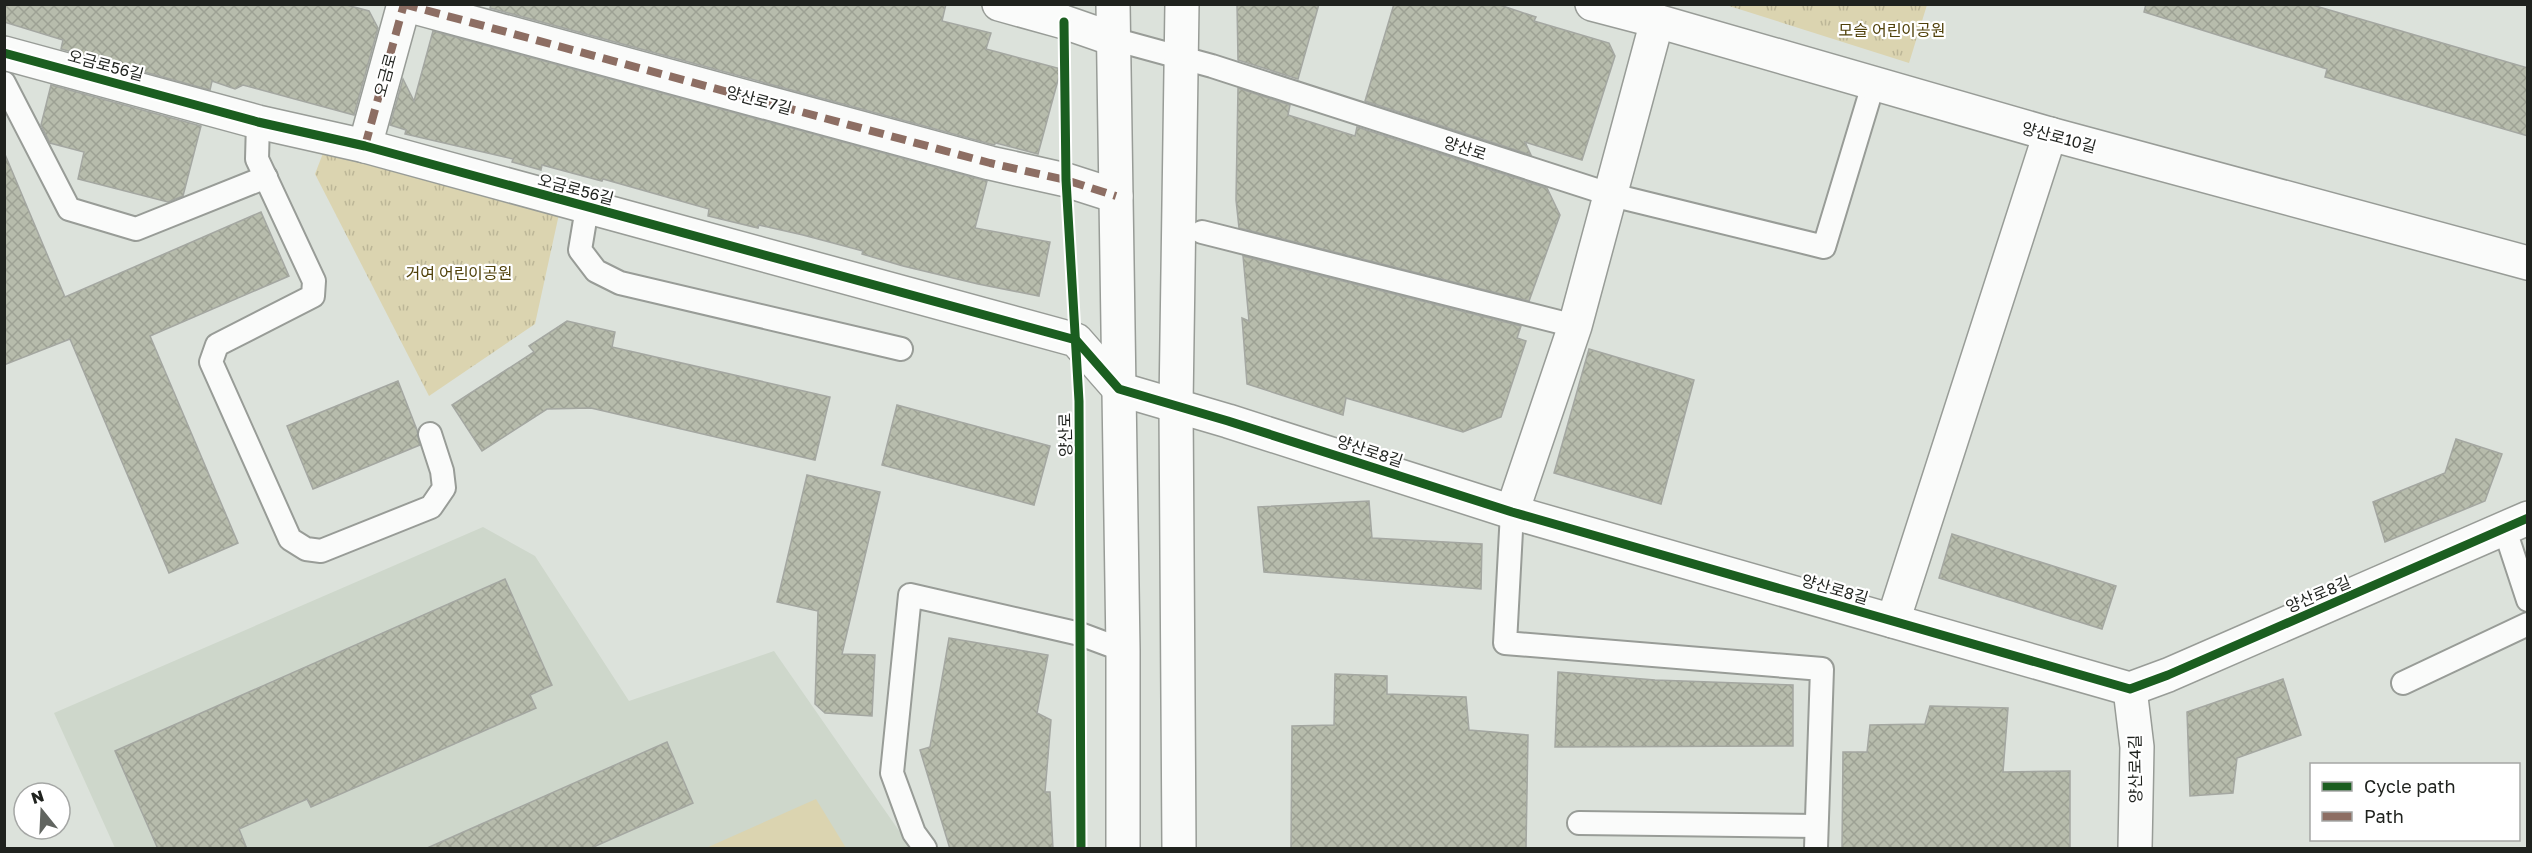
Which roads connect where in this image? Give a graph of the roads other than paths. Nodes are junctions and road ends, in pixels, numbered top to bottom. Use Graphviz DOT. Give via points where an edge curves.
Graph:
graph roads {
  1 [pos="999,4"];
  2 [pos="1113,4"];
  3 [pos="1182,4"];
  4 [pos="1592,4"];
  5 [pos="404,5"];
  6 [pos="1658,13"];
  7 [pos="1113,39"];
  8 [pos="4,53"];
  9 [pos="1181,58"];
  10 [pos="4,83"];
  11 [pos="1873,85"];
  12 [pos="258,122"];
  13 [pos="2050,134"];
  14 [pos="365,146"];
  15 [pos="266,177"];
  16 [pos="1612,195"];
  17 [pos="1116,196"];
  18 [pos="587,208"];
  19 [pos="1202,232"];
  20 [pos="2528,263"];
  21 [pos="1575,326"];
  22 [pos="901,349"];
  23 [pos="1119,389"];
  24 [pos="1176,405"];
  25 [pos="430,434"];
  26 [pos="1512,512"];
  27 [pos="2516,522"];
  28 [pos="2528,600"];
  29 [pos="1893,621"];
  30 [pos="2528,624"];
  31 [pos="1123,650"];
  32 [pos="2403,683"];
  33 [pos="2130,689"];
  34 [pos="1579,823"];
  35 [pos="1816,837"];
  36 [pos="925,849"];
  37 [pos="1123,849"];
  38 [pos="1179,849"];
  39 [pos="2135,849"];
  1 -- 7 [label="street"];
  2 -- 7 [label="street"];
  3 -- 9 [label="street"];
  4 -- 6 [label="street, 양산로10길"];
  5 -- 14 [label="street, 오금로"];
  5 -- 17 [label="street, 양산로7길"];
  6 -- 11 [label="street, 양산로10길"];
  6 -- 16 [label="street"];
  7 -- 9 [label="lane, 양산로"];
  7 -- 17 [label="street"];
  8 -- 12 [label="street, 오금로56길"];
  9 -- 16 [label="lane, 양산로"];
  9 -- 24 [label="street"];
  10 -- 15 [label="lane" via="69,209 136,229"];
  11 -- 13 [label="street, 양산로10길"];
  11 -- 16 [label="lane, 양산로" via="1824,247"];
  12 -- 14 [label="street, 오금로56길"];
  12 -- 15 [label="lane" via="257,159"];
  13 -- 20 [label="street, 양산로10길"];
  13 -- 29 [label="street"];
  14 -- 18 [label="street, 오금로56길"];
  15 -- 25 [label="lane" via="314,280 313,296 217,345 211,362 290,539 306,549 321,551 431,507 444,488"];
  16 -- 21 [label="street"];
  17 -- 23 [label="street"];
  18 -- 22 [label="lane" via="580,250 596,272 620,283"];
  18 -- 23 [label="street, 오금로56길" via="1076,340"];
  19 -- 21 [label="lane"];
  21 -- 26 [label="street"];
  23 -- 24 [label="street, 양산로8길"];
  23 -- 31 [label="street"];
  24 -- 26 [label="street, 양산로8길"];
  24 -- 38 [label="street"];
  26 -- 29 [label="street, 양산로8길"];
  26 -- 35 [label="lane" via="1505,644 1822,669"];
  27 -- 28 [label="lane"];
  27 -- 33 [label="street, 양산로8길"];
  29 -- 33 [label="street, 양산로8길"];
  30 -- 32 [label="lane"];
  31 -- 36 [label="lane" via="1080,634 910,595 892,773 914,833"];
  31 -- 37 [label="street"];
  33 -- 39 [label="street, 양산로4길" via="2137,747"];
  34 -- 35 [label="lane"];
}
